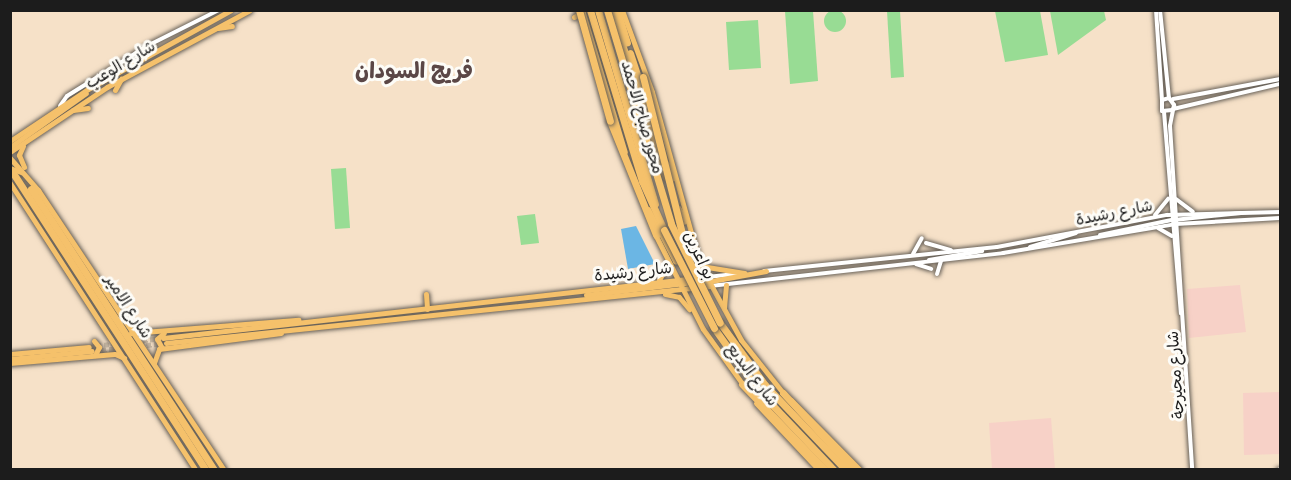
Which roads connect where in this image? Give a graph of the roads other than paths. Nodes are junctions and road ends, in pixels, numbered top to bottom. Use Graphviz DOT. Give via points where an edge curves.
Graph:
graph roads {
  1 [pos="219,10"];
  2 [pos="231,10"];
  3 [pos="250,10"];
  4 [pos="572,10"];
  5 [pos="598,10"];
  6 [pos="609,10"];
  7 [pos="617,10"];
  8 [pos="622,10"];
  9 [pos="1158,10"];
  10 [pos="584,11"];
  11 [pos="232,26"];
  12 [pos="211,30"];
  13 [pos="623,31"];
  14 [pos="161,46"];
  15 [pos="140,51"];
  16 [pos="122,78"];
  17 [pos="1281,79"];
  18 [pos="1281,84"];
  19 [pos="88,89"];
  20 [pos="114,90"];
  21 [pos="1170,99"];
  22 [pos="1162,100"];
  23 [pos="60,106"];
  24 [pos="88,108"];
  25 [pos="71,110"];
  26 [pos="1172,110"];
  27 [pos="1164,112"];
  28 [pos="19,135"];
  29 [pos="10,136"];
  30 [pos="28,140"];
  31 [pos="618,140"];
  32 [pos="10,141"];
  33 [pos="12,149"];
  34 [pos="10,158"];
  35 [pos="12,171"];
  36 [pos="27,177"];
  37 [pos="673,177"];
  38 [pos="10,183"];
  39 [pos="31,189"];
  40 [pos="1169,192"];
  41 [pos="1175,196"];
  42 [pos="643,203"];
  43 [pos="652,208"];
  44 [pos="1197,212"];
  45 [pos="1257,212"];
  46 [pos="1281,212"];
  47 [pos="1281,218"];
  48 [pos="1144,219"];
  49 [pos="1173,219"];
  50 [pos="684,221"];
  51 [pos="1190,223"];
  52 [pos="1153,227"];
  53 [pos="664,230"];
  54 [pos="1076,233"];
  55 [pos="656,235"];
  56 [pos="1174,236"];
  57 [pos="922,238"];
  58 [pos="1094,238"];
  59 [pos="926,243"];
  60 [pos="986,249"];
  61 [pos="1021,250"];
  62 [pos="958,251"];
  63 [pos="695,254"];
  64 [pos="930,254"];
  65 [pos="908,257"];
  66 [pos="942,260"];
  67 [pos="668,261"];
  68 [pos="928,261"];
  69 [pos="700,265"];
  70 [pos="888,266"];
  71 [pos="931,269"];
  72 [pos="766,271"];
  73 [pos="854,271"];
  74 [pos="744,273"];
  75 [pos="937,274"];
  76 [pos="695,281"];
  77 [pos="656,282"];
  78 [pos="708,282"];
  79 [pos="682,285"];
  80 [pos="726,285"];
  81 [pos="426,294"];
  82 [pos="606,296"];
  83 [pos="578,299"];
  84 [pos="427,309"];
  85 [pos="727,318"];
  86 [pos="717,326"];
  87 [pos="704,329"];
  88 [pos="129,332"];
  89 [pos="164,340"];
  90 [pos="94,341"];
  91 [pos="92,351"];
  92 [pos="10,354"];
  93 [pos="752,355"];
  94 [pos="125,359"];
  95 [pos="10,361"];
  96 [pos="161,378"];
  97 [pos="742,384"];
  98 [pos="783,393"];
  99 [pos="1192,469"];
  100 [pos="196,470"];
  101 [pos="206,470"];
  102 [pos="214,470"];
  103 [pos="224,470"];
  104 [pos="819,470"];
  105 [pos="825,470"];
  106 [pos="834,470"];
  107 [pos="846,470"];
  108 [pos="854,470"];
  109 [pos="860,470"];
  1 -- 15 [label="street, شارع الوعب"];
  2 -- 14 [label="main road, شارع الوعب"];
  3 -- 12 [label="main road, شارع الوعب"];
  4 -- 10 [label="main road" via="574,17 577,11"];
  5 -- 53 [label="highway, محور صباح الاحمد"];
  6 -- 50 [label="highway, bridge" via="662,169"];
  6 -- 76 [label="highway, بو اعرين, bridge" via="654,171"];
  7 -- 13 [label="highway"];
  8 -- 37 [label="main road, بو اعرين" via="652,92"];
  9 -- 21 [label="street"];
  9 -- 22 [label="street"];
  10 -- 31 [label="highway, bridge"];
  10 -- 31 [label="highway, bridge"];
  10 -- 42 [label="main road, بو اعرين"];
  10 -- 43 [label="highway"];
  10 -- 43 [label="highway"];
  11 -- 12 [label="main road"];
  12 -- 16 [label="main road, شارع الوعب"];
  13 -- 37 [label="highway"];
  13 -- 76 [label="highway, bridge" via="643,77"];
  14 -- 15 [label="main road"];
  14 -- 19 [label="main road, شارع الوعب"];
  15 -- 23 [label="street, شارع الوعب" via="67,96"];
  16 -- 20 [label="main road"];
  16 -- 25 [label="main road, شارع الوعب"];
  17 -- 21 [label="street" via="1210,97"];
  18 -- 26 [label="street"];
  19 -- 23 [label="main road, شارع الوعب"];
  19 -- 33 [label="main road"];
  21 -- 22 [label="street"];
  21 -- 26 [label="street, شارع محيرجة"];
  22 -- 27 [label="street, شارع محيرجة"];
  23 -- 28 [label="main road, شارع الوعب"];
  24 -- 25 [label="main road"];
  25 -- 30 [label="main road, شارع الوعب"];
  26 -- 27 [label="street"];
  26 -- 41 [label="street, شارع محيرجة"];
  27 -- 40 [label="street, شارع محيرجة"];
  28 -- 29 [label="main road"];
  28 -- 32 [label="main road, شارع الوعب"];
  30 -- 33 [label="main road, شارع الوعب"];
  30 -- 36 [label="main road" via="19,155"];
  31 -- 55 [label="highway"];
  34 -- 36 [label="main road, شارع الامير"];
  35 -- 36 [label="main road"];
  35 -- 101 [label="highway, شارع الامير"];
  36 -- 88 [label="main road, شارع الامير"];
  37 -- 50 [label="main road, بو اعرين"];
  38 -- 94 [label="main road, شارع الامير"];
  39 -- 102 [label="highway, شارع الامير"];
  40 -- 48 [label="street" via="1162,212"];
  40 -- 49 [label="street, شارع محيرجة"];
  41 -- 44 [label="street" via="1183,208"];
  41 -- 49 [label="street, شارع محيرجة"];
  42 -- 55 [label="main road, بو اعرين"];
  42 -- 63 [label="main road" via="675,261 687,264"];
  43 -- 53 [label="highway, بو اعرين"];
  44 -- 45 [label="street"];
  44 -- 49 [label="street"];
  45 -- 46 [label="street"];
  45 -- 49 [label="street"];
  47 -- 51 [label="street"];
  48 -- 49 [label="street, شارع رشيدة"];
  48 -- 54 [label="street, شارع رشيدة"];
  49 -- 51 [label="street"];
  49 -- 52 [label="street, شارع رشيدة"];
  49 -- 56 [label="street, شارع محيرجة"];
  49 -- 58 [label="street"];
  50 -- 63 [label="main road, بو اعرين"];
  51 -- 56 [label="street"];
  52 -- 56 [label="street"];
  52 -- 58 [label="street, شارع رشيدة"];
  53 -- 86 [label="highway, بو اعرين, bridge"];
  54 -- 60 [label="street, شارع رشيدة"];
  54 -- 61 [label="street"];
  55 -- 67 [label="main road, بو اعرين"];
  56 -- 99 [label="street, شارع محيرجة"];
  57 -- 65 [label="street" via="919,251"];
  58 -- 61 [label="street, شارع رشيدة"];
  59 -- 62 [label="street"];
  60 -- 62 [label="street, شارع رشيدة"];
  60 -- 68 [label="street"];
  61 -- 66 [label="street, شارع رشيدة"];
  62 -- 64 [label="street, شارع رشيدة"];
  63 -- 69 [label="main road, بو اعرين"];
  64 -- 65 [label="street, شارع رشيدة"];
  64 -- 73 [label="street"];
  65 -- 72 [label="street, شارع رشيدة"];
  66 -- 68 [label="street, شارع رشيدة"];
  66 -- 75 [label="street"];
  67 -- 77 [label="main road" via="666,275"];
  67 -- 79 [label="main road, بو اعرين"];
  68 -- 70 [label="street, شارع رشيدة"];
  69 -- 74 [label="main road"];
  69 -- 76 [label="main road"];
  69 -- 78 [label="main road, بو اعرين"];
  70 -- 71 [label="street"];
  70 -- 73 [label="street, شارع رشيدة"];
  72 -- 74 [label="street, شارع رشيدة"];
  72 -- 78 [label="main road, شارع رشيدة"];
  73 -- 80 [label="street, شارع رشيدة"];
  74 -- 78 [label="street, شارع رشيدة"];
  76 -- 78 [label="main road, شارع رشيدة"];
  76 -- 79 [label="main road"];
  76 -- 79 [label="main road, شارع رشيدة"];
  76 -- 86 [label="highway, بو اعرين, bridge"];
  76 -- 93 [label="main road" via="730,335"];
  77 -- 79 [label="main road, شارع رشيدة"];
  77 -- 84 [label="main road, شارع رشيدة"];
  78 -- 80 [label="street, شارع رشيدة"];
  78 -- 85 [label="main road, بو اعرين"];
  79 -- 82 [label="main road, شارع رشيدة"];
  79 -- 83 [label="main road"];
  79 -- 87 [label="main road, شارع البديع"];
  80 -- 85 [label="main road" via="722,297"];
  81 -- 84 [label="main road"];
  82 -- 83 [label="main road, شارع رشيدة"];
  82 -- 87 [label="main road" via="672,294"];
  83 -- 89 [label="main road, شارع رشيدة"];
  84 -- 89 [label="main road, شارع رشيدة"];
  85 -- 93 [label="main road, بو اعرين"];
  86 -- 106 [label="highway, بو اعرين" via="759,391"];
  86 -- 107 [label="highway, بو اعرين" via="765,385"];
  87 -- 97 [label="main road, شارع البديع"];
  88 -- 89 [label="main road"];
  88 -- 96 [label="main road, شارع الامير"];
  89 -- 96 [label="main road" via="152,358"];
  90 -- 91 [label="main road" via="99,350"];
  91 -- 92 [label="main road"];
  91 -- 94 [label="main road"];
  91 -- 95 [label="main road"];
  93 -- 98 [label="main road, بو اعرين"];
  94 -- 100 [label="main road, شارع الامير"];
  96 -- 103 [label="main road, شارع الامير"];
  97 -- 104 [label="main road, شارع البديع"];
  97 -- 105 [label="highway"];
  98 -- 108 [label="highway"];
  98 -- 109 [label="main road, شارع البديع"];
}
